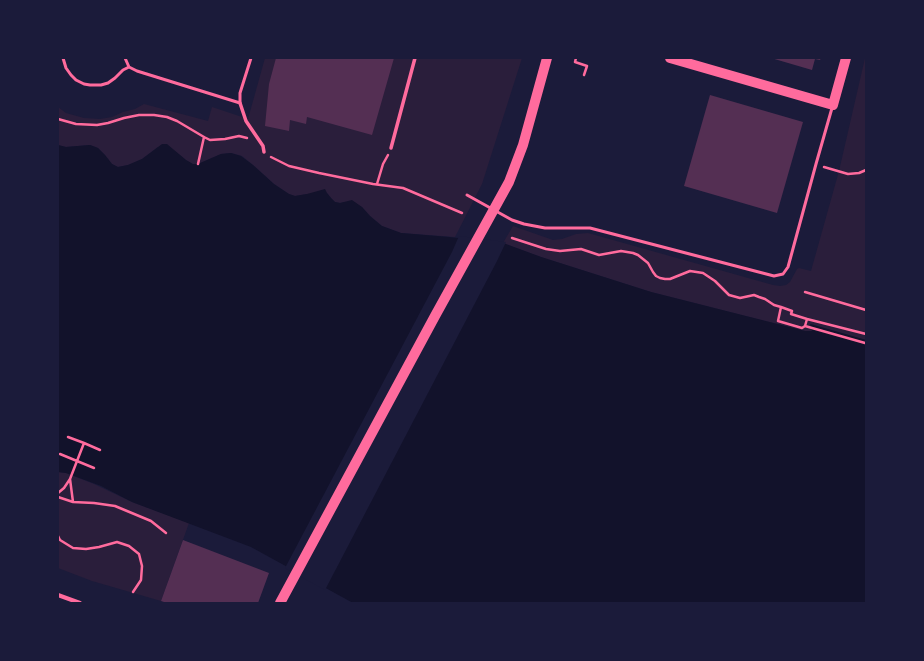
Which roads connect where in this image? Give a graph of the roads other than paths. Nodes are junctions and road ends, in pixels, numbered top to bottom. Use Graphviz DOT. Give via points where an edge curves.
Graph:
graph roads {
  1 [pos="63,58"];
  2 [pos="125,58"];
  3 [pos="251,58"];
  4 [pos="415,58"];
  5 [pos="547,58"];
  6 [pos="670,58"];
  7 [pos="846,58"];
  8 [pos="129,67"];
  9 [pos="240,103"];
  10 [pos="833,105"];
  11 [pos="391,148"];
  12 [pos="264,152"];
  13 [pos="467,195"];
  14 [pos="58,595"];
  15 [pos="80,603"];
  16 [pos="280,603"];
  1 -- 8 [label="lane" via="71,75 76,80 90,85 108,83"];
  2 -- 8 [label="lane"];
  3 -- 9 [label="lane" via="240,93"];
  4 -- 11 [label="street"];
  5 -- 16 [label="main road" via="523,145 509,182"];
  6 -- 10 [label="main road"];
  7 -- 10 [label="main road"];
  8 -- 9 [label="lane"];
  9 -- 12 [label="street" via="246,121 263,146"];
  10 -- 13 [label="lane" via="788,267 783,274 774,276 590,228 545,228 524,224"];
  14 -- 15 [label="street"];
}
